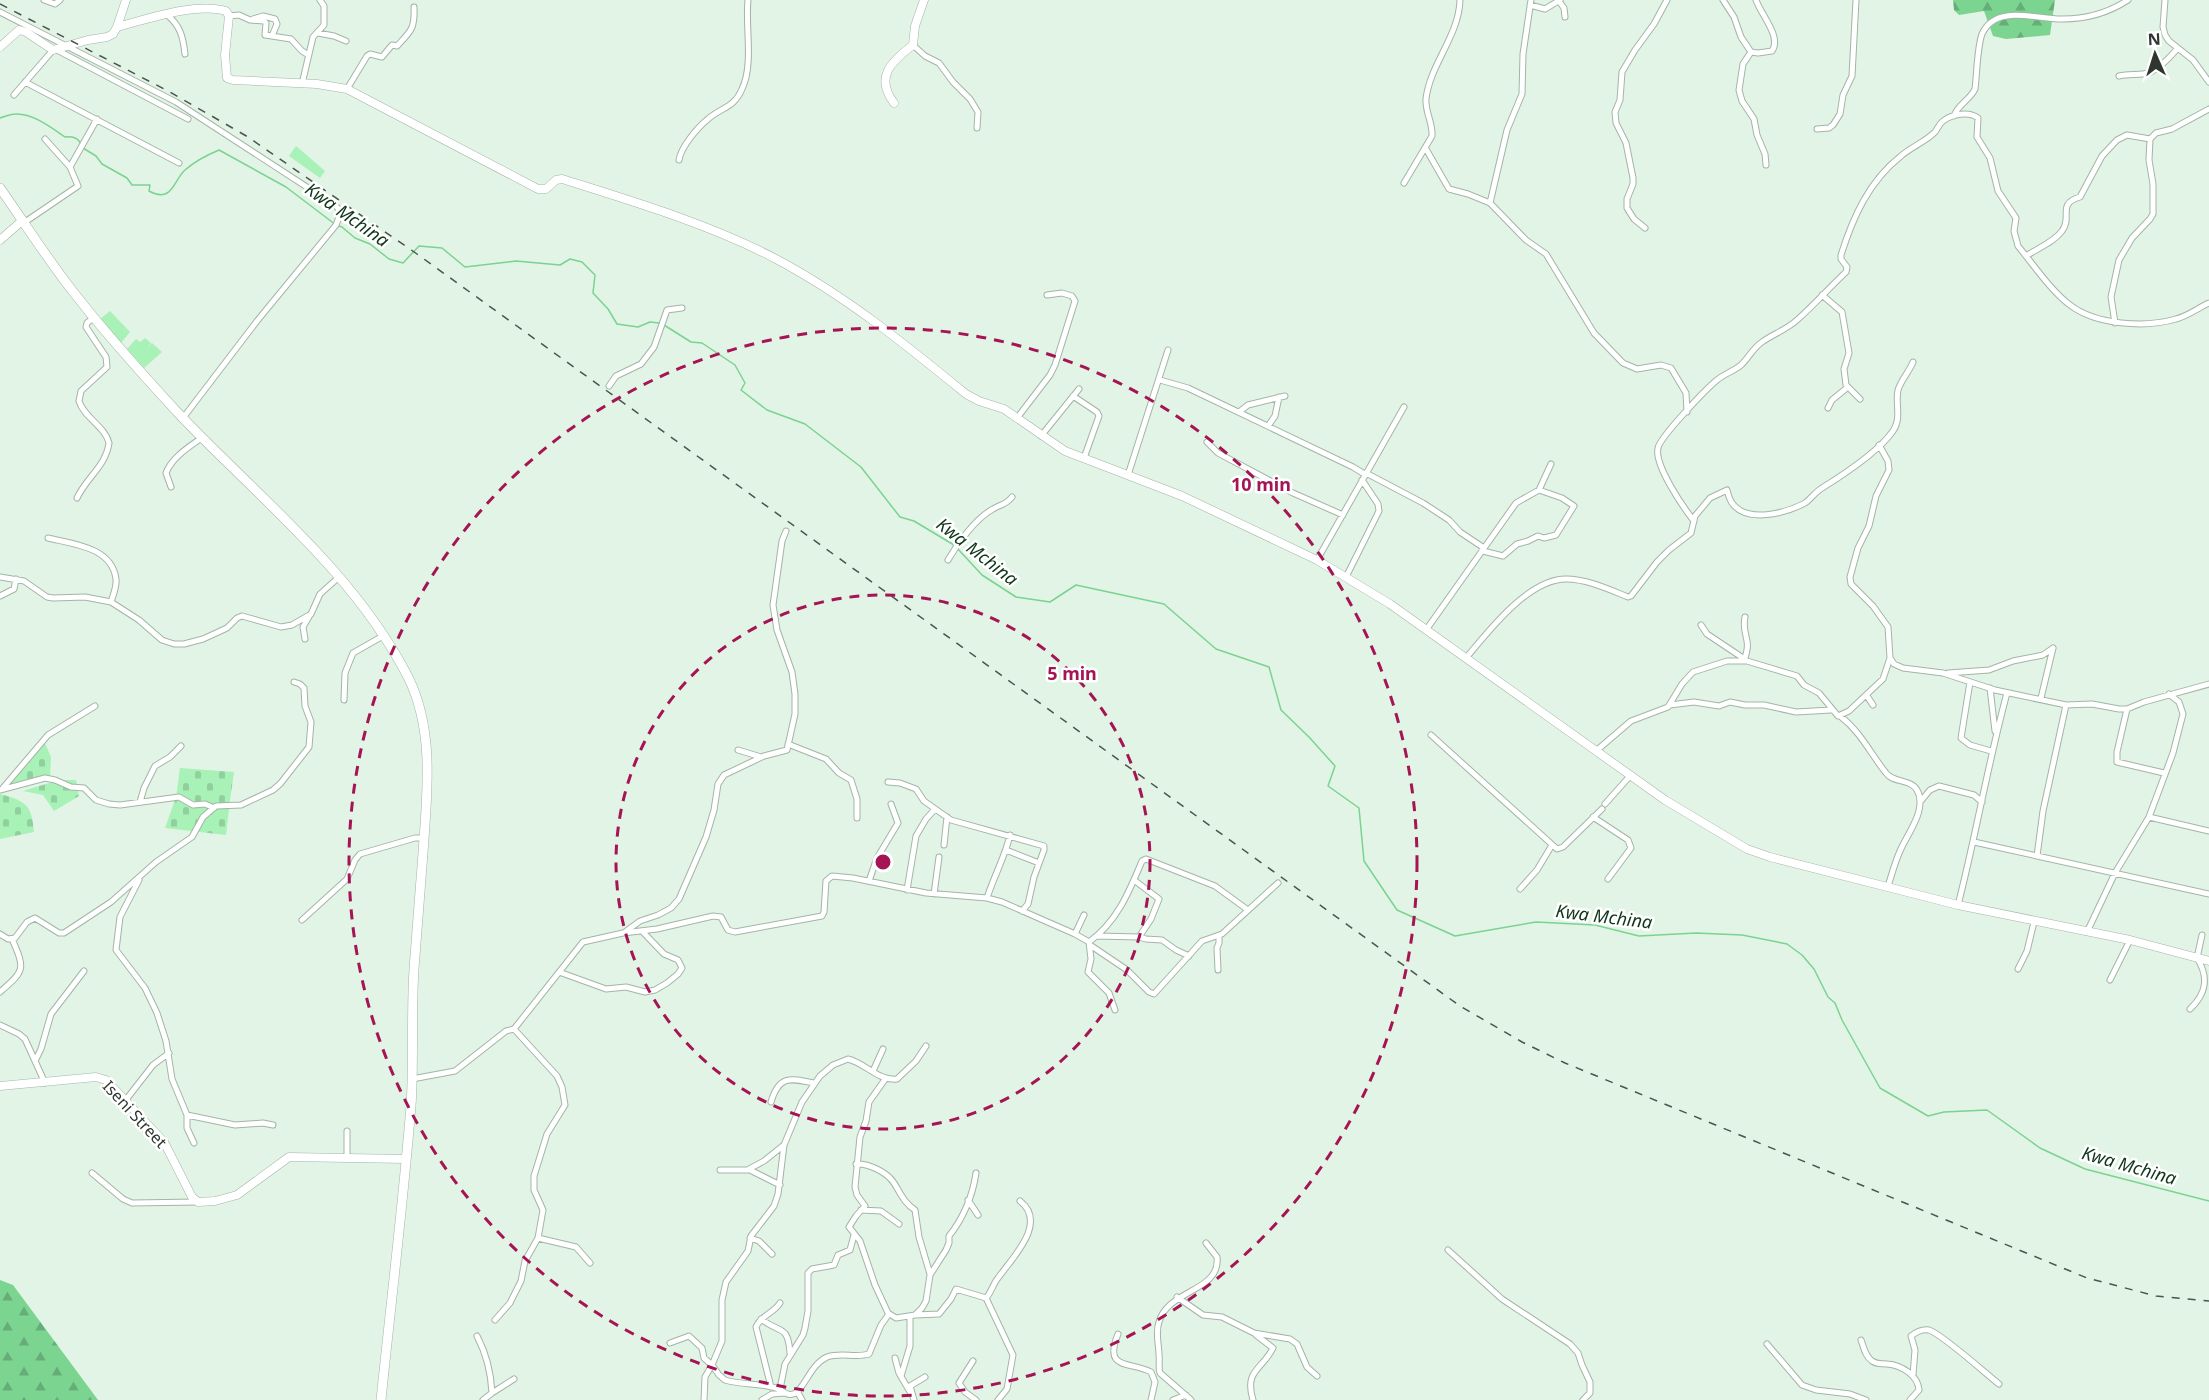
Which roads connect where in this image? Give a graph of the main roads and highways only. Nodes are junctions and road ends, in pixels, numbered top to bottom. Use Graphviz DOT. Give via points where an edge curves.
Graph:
graph roads {
  1 [pos="0,189"];
  2 [pos="381,1400"];
  1 -- 2 [label="highway" via="69,287 142,374 339,577 383,636 416,696 428,772 414,974 412,1079"];
}
